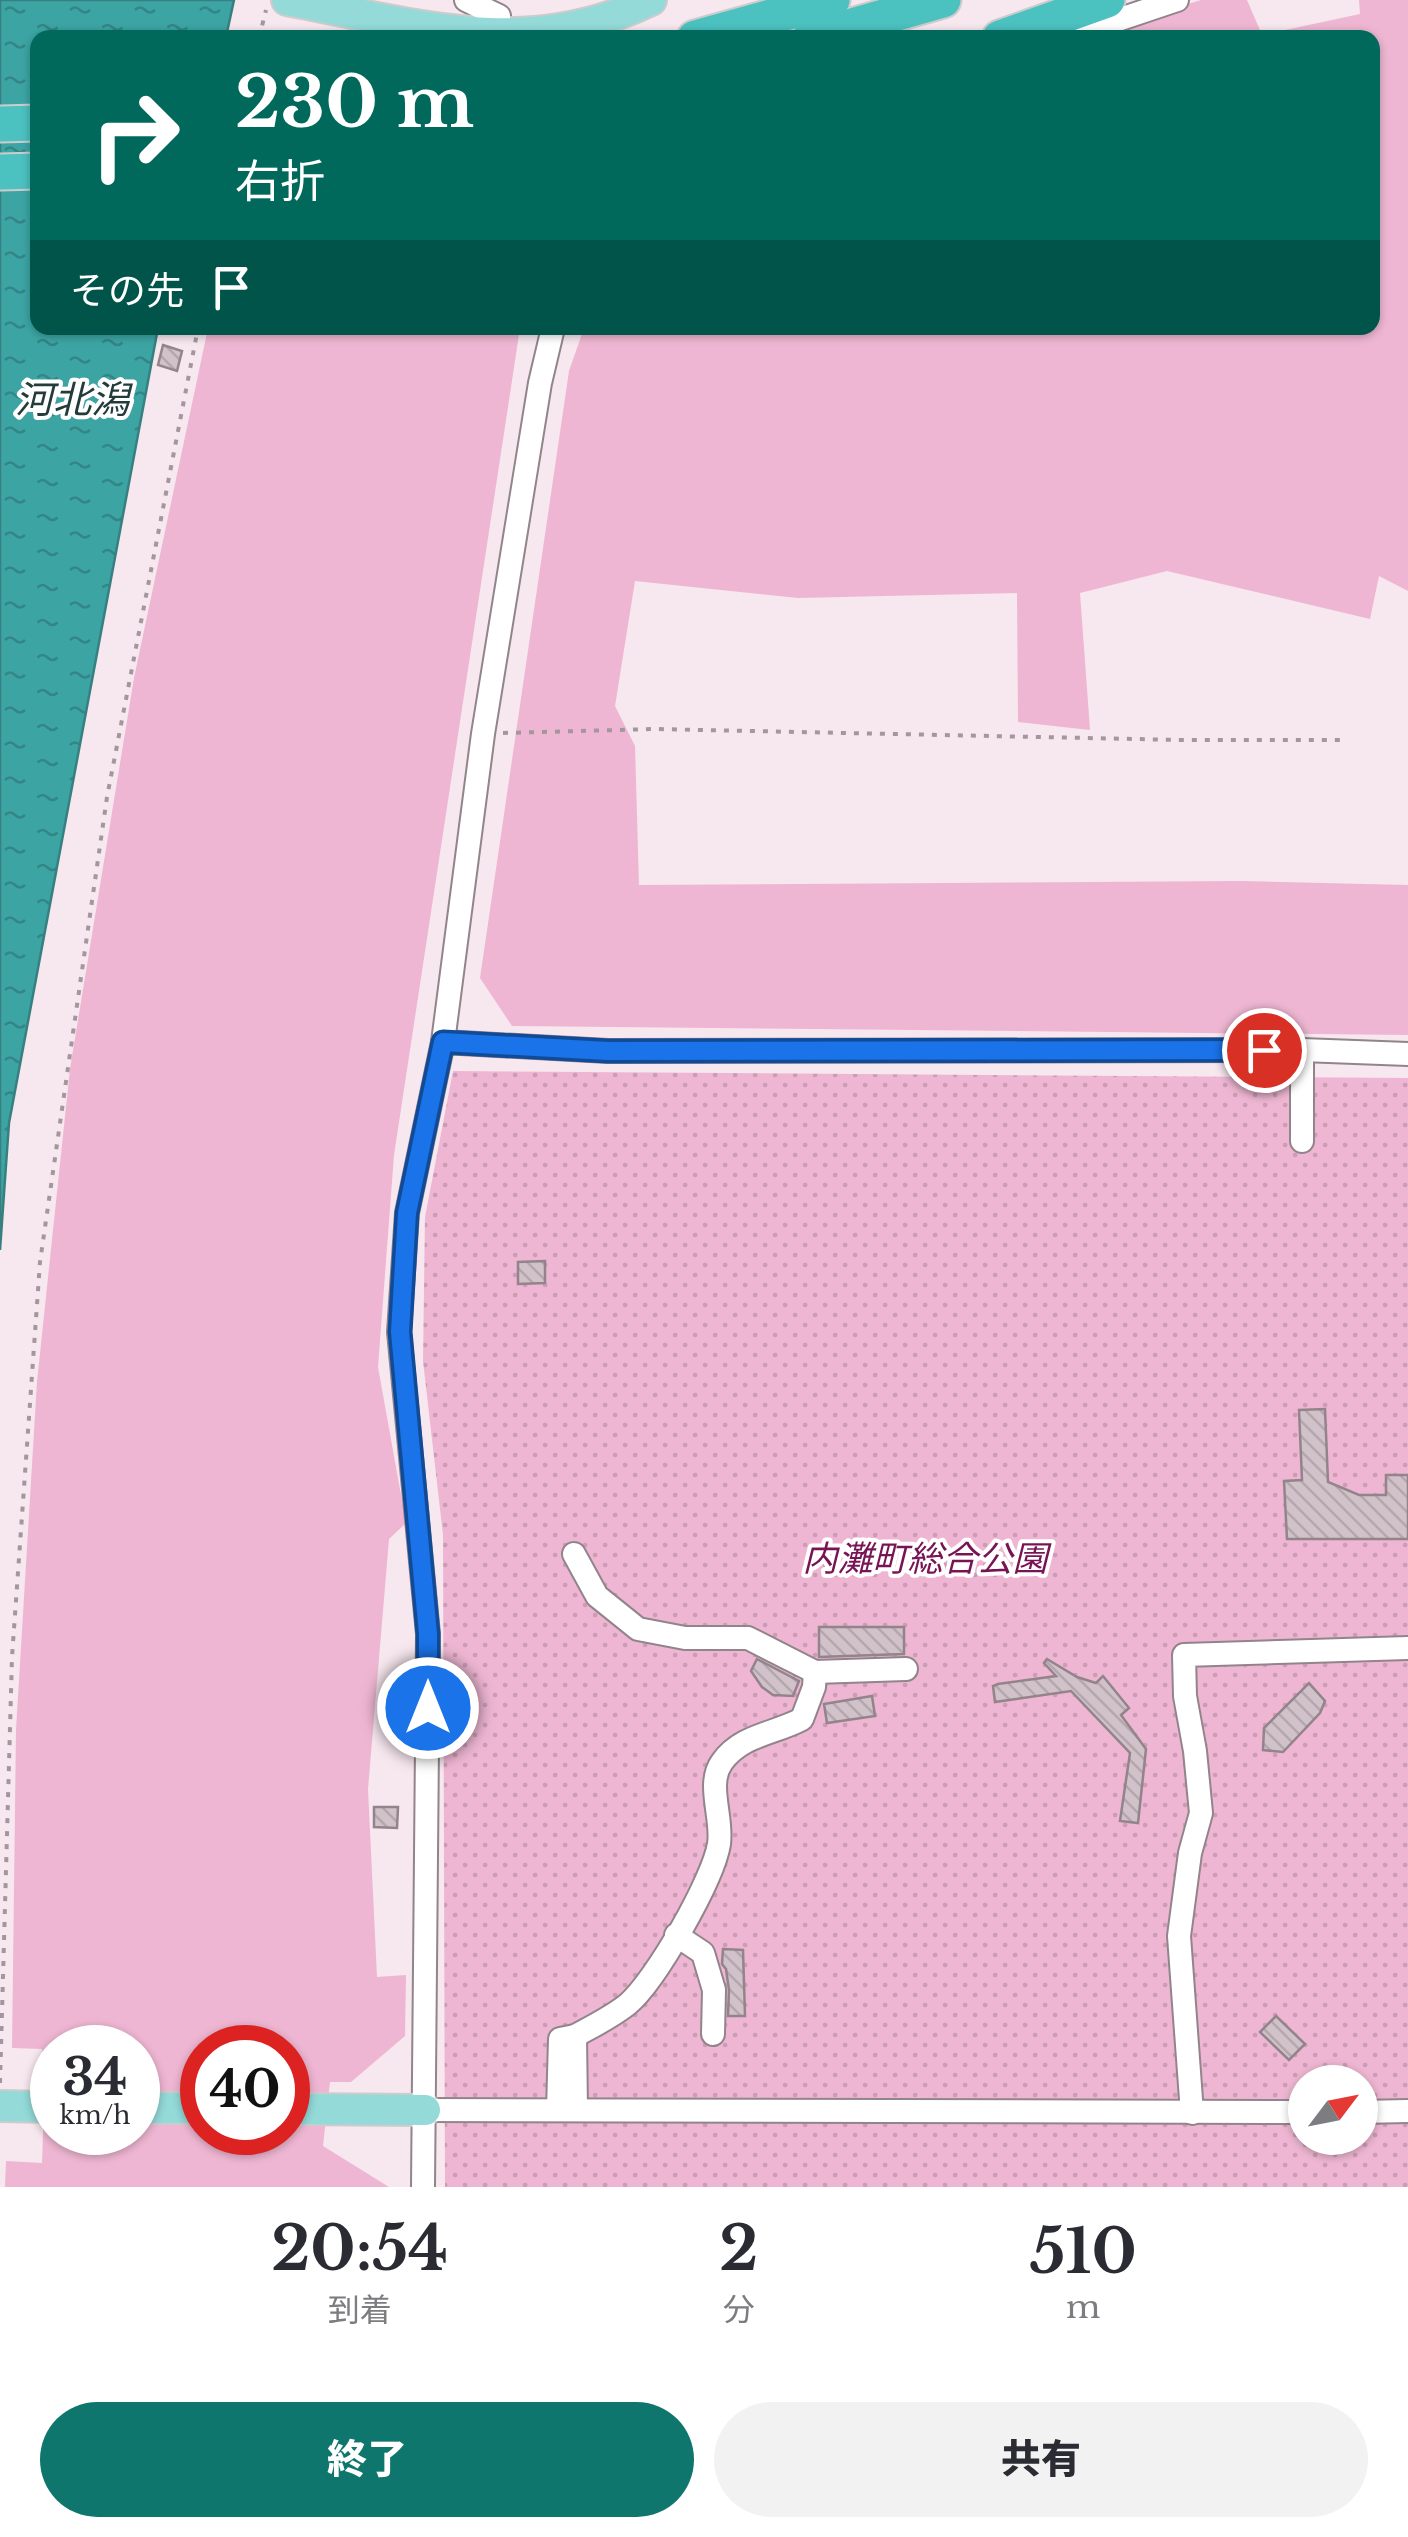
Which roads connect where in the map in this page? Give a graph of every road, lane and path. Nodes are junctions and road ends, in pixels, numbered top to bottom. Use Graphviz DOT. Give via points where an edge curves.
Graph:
graph roads {
  1 [pos="268,0"];
  2 [pos="287,0"];
  3 [pos="466,0"];
  4 [pos="651,0"];
  5 [pos="832,0"];
  6 [pos="943,0"];
  7 [pos="1107,0"];
  8 [pos="1177,0"];
  9 [pos="499,16"];
  10 [pos="261,30"];
  11 [pos="435,30"];
  12 [pos="444,30"];
  13 [pos="551,30"];
  14 [pos="566,30"];
  15 [pos="724,30"];
  16 [pos="838,30"];
  17 [pos="1023,30"];
  18 [pos="1088,30"];
  19 [pos="0,124"];
  20 [pos="30,124"];
  21 [pos="30,171"];
  22 [pos="0,172"];
  23 [pos="197,335"];
  24 [pos="551,335"];
  25 [pos="484,734"];
  26 [pos="1344,740"];
  27 [pos="443,1042"];
  28 [pos="1302,1050"];
  29 [pos="1408,1054"];
  30 [pos="1302,1141"];
  31 [pos="574,1554"];
  32 [pos="1408,1648"];
  33 [pos="906,1670"];
  34 [pos="815,1672"];
  35 [pos="676,1935"];
  36 [pos="712,2034"];
  37 [pos="0,2090"];
  38 [pos="0,2106"];
  39 [pos="30,2107"];
  40 [pos="310,2109"];
  41 [pos="425,2110"];
  42 [pos="567,2110"];
  43 [pos="1408,2111"];
  44 [pos="1288,2112"];
  45 [pos="1378,2112"];
  46 [pos="1192,2114"];
  47 [pos="423,2187"];
  1 -- 10 [label="path"];
  2 -- 11 [label="main road"];
  3 -- 9 [label="street"];
  4 -- 14 [label="main road"];
  5 -- 15 [label="highway"];
  6 -- 16 [label="highway"];
  7 -- 17 [label="highway"];
  8 -- 18 [label="street"];
  9 -- 12 [label="main road"];
  9 -- 13 [label="main road"];
  19 -- 20 [label="highway"];
  21 -- 22 [label="highway"];
  23 -- 37 [label="path" via="108,797 40,1262 12,1657"];
  24 -- 25 [label="street"];
  25 -- 26 [label="path" via="655,729"];
  25 -- 27 [label="street"];
  27 -- 28 [label="street" via="608,1051"];
  27 -- 41 [label="street" via="407,1213 400,1332 428,1634"];
  28 -- 29 [label="street"];
  28 -- 30 [label="street"];
  31 -- 34 [label="street" via="597,1596 638,1629 685,1638 748,1638"];
  32 -- 46 [label="street" via="1184,1655 1200,1813 1179,1936"];
  33 -- 34 [label="street"];
  34 -- 35 [label="street" via="802,1719 742,1741 719,1764 718,1849"];
  35 -- 36 [label="street" via="703,1954 714,1990"];
  35 -- 42 [label="street" via="631,2001 560,2039"];
  38 -- 39 [label="main road"];
  40 -- 41 [label="main road"];
  41 -- 42 [label="street"];
  41 -- 47 [label="street"];
  42 -- 46 [label="street"];
  43 -- 45 [label="street"];
  44 -- 46 [label="street"];
}
